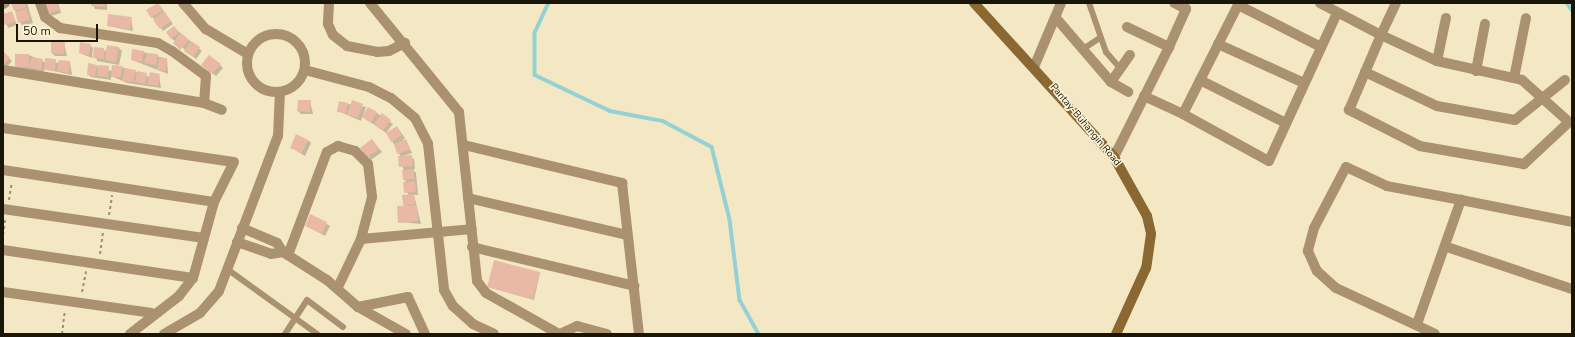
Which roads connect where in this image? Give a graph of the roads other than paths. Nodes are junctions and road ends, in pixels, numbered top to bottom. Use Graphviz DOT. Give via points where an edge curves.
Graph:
graph roads {
  1 [pos="40,3"];
  2 [pos="183,3"];
  3 [pos="329,3"];
  4 [pos="370,3"];
  5 [pos="974,3"];
  6 [pos="1061,3"];
  7 [pos="1089,3"];
  8 [pos="1174,3"];
  9 [pos="1320,3"];
  10 [pos="1396,3"];
  11 [pos="1238,4"];
  12 [pos="1188,6"];
  13 [pos="1337,13"];
  14 [pos="1056,18"];
  15 [pos="1446,18"];
  16 [pos="1526,18"];
  17 [pos="1485,24"];
  18 [pos="1127,27"];
  19 [pos="1382,35"];
  20 [pos="1100,38"];
  21 [pos="405,43"];
  22 [pos="1218,44"];
  23 [pos="1169,47"];
  24 [pos="1321,47"];
  25 [pos="1084,49"];
  26 [pos="248,54"];
  27 [pos="1130,55"];
  28 [pos="1437,61"];
  29 [pos="1034,67"];
  30 [pos="1121,69"];
  31 [pos="3,70"];
  32 [pos="305,70"];
  33 [pos="1476,71"];
  34 [pos="1365,72"];
  35 [pos="1514,78"];
  36 [pos="1200,80"];
  37 [pos="1565,80"];
  38 [pos="1112,82"];
  39 [pos="1304,83"];
  40 [pos="280,92"];
  41 [pos="1128,92"];
  42 [pos="1144,96"];
  43 [pos="1546,98"];
  44 [pos="204,103"];
  45 [pos="222,110"];
  46 [pos="1183,114"];
  47 [pos="1570,121"];
  48 [pos="1286,123"];
  49 [pos="3,128"];
  50 [pos="464,146"];
  51 [pos="1114,157"];
  52 [pos="3,170"];
  53 [pos="468,198"];
  54 [pos="1461,200"];
  55 [pos="214,202"];
  56 [pos="3,209"];
  57 [pos="1572,222"];
  58 [pos="242,228"];
  59 [pos="472,230"];
  60 [pos="436,232"];
  61 [pos="627,235"];
  62 [pos="204,238"];
  63 [pos="361,239"];
  64 [pos="237,242"];
  65 [pos="472,247"];
  66 [pos="1447,247"];
  67 [pos="3,250"];
  68 [pos="285,253"];
  69 [pos="228,269"];
  70 [pos="193,278"];
  71 [pos="634,286"];
  72 [pos="337,289"];
  73 [pos="1572,289"];
  74 [pos="3,292"];
  75 [pos="358,307"];
  76 [pos="152,313"];
  77 [pos="294,316"];
  78 [pos="1417,324"];
  79 [pos="343,327"];
  80 [pos="130,334"];
  81 [pos="164,334"];
  82 [pos="284,334"];
  83 [pos="317,334"];
  84 [pos="406,334"];
  85 [pos="425,334"];
  86 [pos="494,334"];
  87 [pos="559,334"];
  88 [pos="607,334"];
  89 [pos="639,334"];
  90 [pos="1116,334"];
  91 [pos="1435,334"];
  1 -- 44 [label="street" via="46,17 60,28 158,43 172,51 206,76"];
  2 -- 26 [label="street" via="206,29"];
  3 -- 21 [label="street" via="328,24 333,35 347,46 377,52 389,51"];
  4 -- 21 [label="street"];
  5 -- 29 [label="street, Pantay-Buhangin Road"];
  6 -- 14 [label="street"];
  7 -- 20 [label="lane"];
  8 -- 12 [label="street"];
  9 -- 13 [label="street"];
  10 -- 19 [label="street"];
  11 -- 22 [label="street"];
  11 -- 24 [label="street"];
  12 -- 23 [label="street"];
  13 -- 19 [label="street"];
  13 -- 24 [label="street"];
  14 -- 25 [label="street"];
  14 -- 29 [label="street"];
  15 -- 28 [label="street"];
  16 -- 35 [label="street"];
  17 -- 33 [label="street"];
  18 -- 23 [label="street"];
  19 -- 28 [label="street"];
  19 -- 34 [label="street"];
  20 -- 25 [label="lane"];
  20 -- 30 [label="lane"];
  21 -- 50 [label="street" via="459,112"];
  22 -- 36 [label="street"];
  22 -- 39 [label="street"];
  23 -- 42 [label="street"];
  24 -- 39 [label="street"];
  25 -- 38 [label="street"];
  26 -- 32 [label="street" via="252,46 267,35 285,35 300,46"];
  26 -- 40 [label="street" via="249,73 254,82 270,91"];
  27 -- 30 [label="street"];
  28 -- 33 [label="street"];
  29 -- 51 [label="street, Pantay-Buhangin Road"];
  30 -- 38 [label="street"];
  31 -- 44 [label="street"];
  32 -- 40 [label="street" via="298,82"];
  32 -- 60 [label="street" via="369,87 391,98 414,118 428,144"];
  33 -- 35 [label="street"];
  34 -- 43 [label="street" via="1437,106 1515,120"];
  34 -- 47 [label="street" via="1349,110 1420,146 1524,164"];
  35 -- 43 [label="street" via="1522,80"];
  36 -- 46 [label="street"];
  36 -- 48 [label="street"];
  37 -- 43 [label="street"];
  38 -- 41 [label="street"];
  39 -- 48 [label="street"];
  40 -- 58 [label="street" via="278,136"];
  42 -- 46 [label="street"];
  42 -- 51 [label="street"];
  43 -- 47 [label="street"];
  44 -- 45 [label="street"];
  46 -- 48 [label="street" via="1269,161"];
  49 -- 55 [label="street" via="234,162"];
  50 -- 53 [label="street"];
  50 -- 61 [label="street" via="622,183"];
  51 -- 90 [label="street, Pantay-Buhangin Road" via="1140,202 1151,234 1146,268"];
  52 -- 55 [label="street"];
  53 -- 59 [label="street"];
  53 -- 61 [label="street"];
  54 -- 57 [label="street"];
  54 -- 66 [label="street"];
  54 -- 78 [label="street" via="1386,186 1346,167 1314,228 1308,251 1317,271 1336,288"];
  55 -- 62 [label="street"];
  56 -- 62 [label="street"];
  58 -- 64 [label="street"];
  58 -- 68 [label="street" via="277,243"];
  59 -- 60 [label="street"];
  59 -- 65 [label="street"];
  60 -- 63 [label="street"];
  60 -- 86 [label="street" via="441,278 450,300 473,324"];
  61 -- 71 [label="street"];
  62 -- 70 [label="street"];
  63 -- 68 [label="street" via="372,197 368,164 355,151 338,146 327,152"];
  63 -- 72 [label="street"];
  64 -- 68 [label="street" via="271,254"];
  64 -- 69 [label="street"];
  65 -- 71 [label="street"];
  65 -- 87 [label="street" via="477,282 486,293"];
  66 -- 73 [label="street"];
  66 -- 78 [label="street"];
  67 -- 70 [label="street"];
  68 -- 72 [label="street"];
  69 -- 77 [label="lane"];
  69 -- 81 [label="street" via="219,291 200,313"];
  70 -- 76 [label="street" via="179,296"];
  71 -- 89 [label="street"];
  72 -- 75 [label="street"];
  74 -- 76 [label="street"];
  75 -- 84 [label="street"];
  75 -- 85 [label="street" via="408,297"];
  76 -- 80 [label="street"];
  77 -- 79 [label="lane" via="307,300"];
  77 -- 82 [label="lane"];
  77 -- 83 [label="lane"];
  78 -- 91 [label="street"];
  87 -- 88 [label="street" via="577,326"];
}
